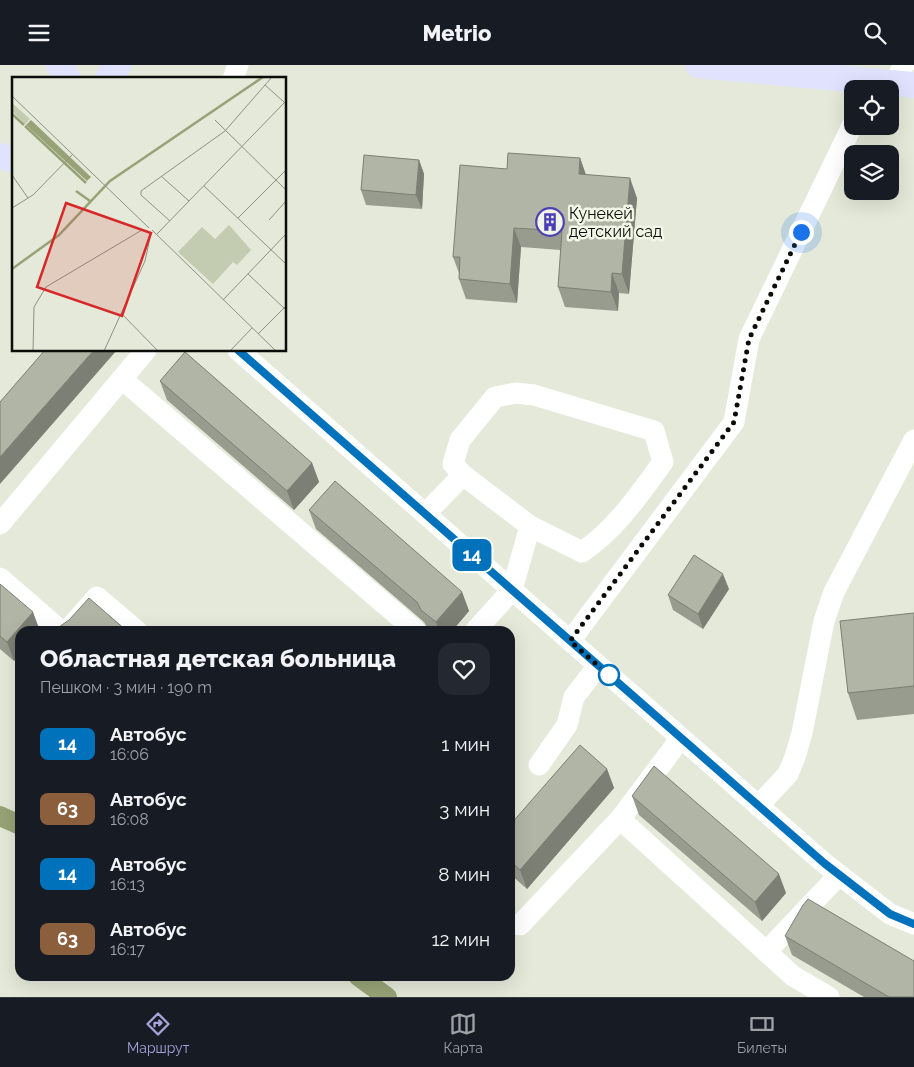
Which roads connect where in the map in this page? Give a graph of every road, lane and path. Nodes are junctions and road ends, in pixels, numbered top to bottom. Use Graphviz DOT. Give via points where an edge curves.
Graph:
graph roads {
  1 [pos="59,65"];
  2 [pos="119,65"];
  3 [pos="238,65"];
  4 [pos="698,65"];
  5 [pos="67,77"];
  6 [pos="108,77"];
  7 [pos="234,77"];
  8 [pos="879,80"];
  9 [pos="847,135"];
  10 [pos="145,351"];
  11 [pos="239,351"];
  12 [pos="122,379"];
  13 [pos="914,440"];
  14 [pos="463,475"];
  15 [pos="425,514"];
  16 [pos="0,524"];
  17 [pos="530,526"];
  18 [pos="0,578"];
  19 [pos="512,590"];
  20 [pos="55,626"];
  21 [pos="72,626"];
  22 [pos="131,626"];
  23 [pos="410,626"];
  24 [pos="480,626"];
  25 [pos="570,641"];
  26 [pos="598,666"];
  27 [pos="681,738"];
  28 [pos="539,765"];
  29 [pos="758,806"];
  30 [pos="620,819"];
  31 [pos="839,875"];
  32 [pos="914,924"];
  33 [pos="520,925"];
  34 [pos="766,952"];
  35 [pos="829,997"];
  1 -- 5 [label="main road"];
  2 -- 6 [label="main road"];
  3 -- 7 [label="street"];
  4 -- 8 [label="main road"];
  9 -- 25 [label="street" via="749,339 734,422"];
  10 -- 12 [label="street"];
  11 -- 15 [label="street"];
  12 -- 16 [label="street"];
  12 -- 23 [label="street"];
  13 -- 29 [label="street" via="834,592 824,621 802,733 792,766"];
  14 -- 15 [label="street"];
  14 -- 17 [label="street"];
  14 -- 17 [label="street" via="453,464 460,439 494,397 516,393 534,395 654,431 663,462 629,509 594,544 582,552"];
  15 -- 19 [label="street"];
  17 -- 19 [label="street"];
  18 -- 20 [label="street"];
  19 -- 24 [label="street"];
  19 -- 25 [label="street"];
  21 -- 22 [label="street" via="97,597"];
  25 -- 26 [label="street"];
  26 -- 27 [label="street"];
  26 -- 28 [label="street" via="574,697 566,725"];
  27 -- 29 [label="street"];
  27 -- 30 [label="street"];
  29 -- 31 [label="street"];
  30 -- 33 [label="street"];
  30 -- 34 [label="street"];
  31 -- 32 [label="street" via="890,914"];
  31 -- 34 [label="street"];
  34 -- 35 [label="street" via="793,976"];
}
